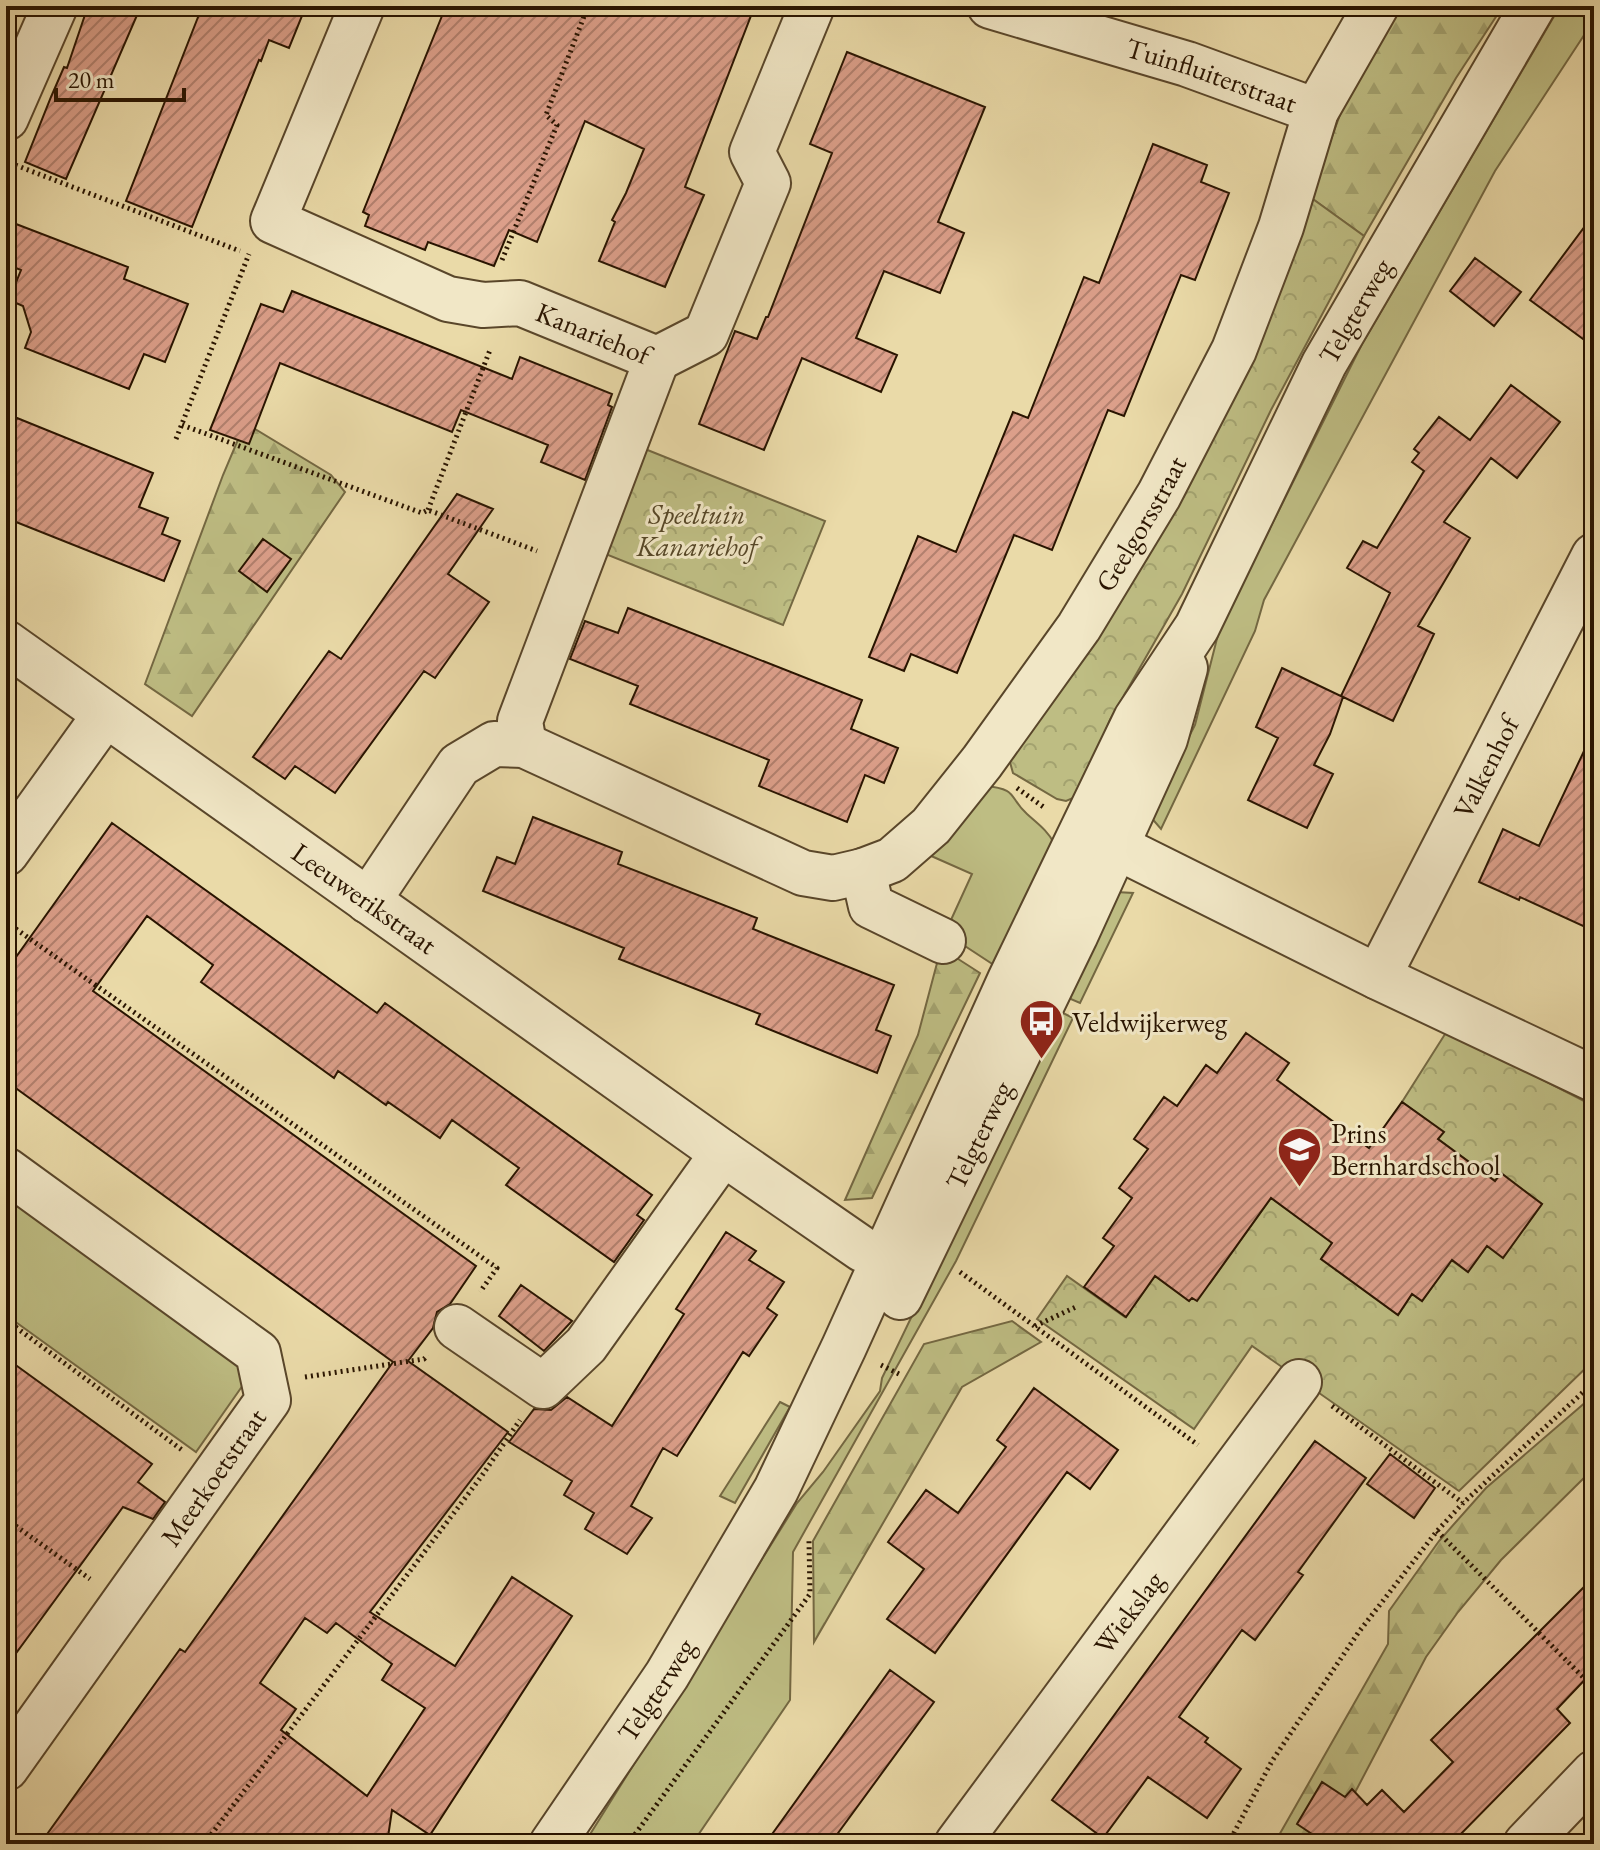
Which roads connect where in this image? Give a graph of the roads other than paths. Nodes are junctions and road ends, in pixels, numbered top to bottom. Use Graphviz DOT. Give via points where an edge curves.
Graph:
graph roads {
  1 [pos="55,6"];
  2 [pos="362,6"];
  3 [pos="812,6"];
  4 [pos="990,6"];
  5 [pos="1376,6"];
  6 [pos="1533,6"];
  7 [pos="1316,111"];
  8 [pos="6,118"];
  9 [pos="657,359"];
  10 [pos="1594,556"];
  11 [pos="6,643"];
  12 [pos="105,715"];
  13 [pos="524,745"];
  14 [pos="1100,838"];
  15 [pos="6,853"];
  16 [pos="863,871"];
  17 [pos="368,901"];
  18 [pos="943,941"];
  19 [pos="1378,977"];
  20 [pos="1594,1079"];
  21 [pos="723,1153"];
  22 [pos="6,1170"];
  23 [pos="897,1265"];
  24 [pos="457,1327"];
  25 [pos="1299,1382"];
  26 [pos="6,1768"];
  27 [pos="1594,1773"];
  28 [pos="552,1844"];
  29 [pos="957,1844"];
  30 [pos="1526,1844"];
  1 -- 8 [label="street"];
  2 -- 9 [label="street, Kanariehof" via="261,238 448,299 520,303"];
  3 -- 9 [label="street, Kanariehof" via="752,152 768,183 706,334"];
  4 -- 7 [label="street, Tuinfluiterstraat" via="1187,64"];
  5 -- 7 [label="street, Tuinfluiterstraat"];
  6 -- 14 [label="street, Telgterweg" via="1324,364 1197,627 1165,739"];
  7 -- 16 [label="street, Geelgorsstraat" via="1281,227 1234,350 1159,495 1079,627 982,762 931,826 892,860"];
  9 -- 13 [label="street" via="520,721"];
  10 -- 19 [label="street, Valkenhof"];
  11 -- 12 [label="street, Leeuwerikstraat"];
  12 -- 15 [label="street"];
  12 -- 17 [label="street, Leeuwerikstraat"];
  13 -- 16 [label="street, Geelgorsstraat" via="803,873 833,878"];
  13 -- 17 [label="street" via="494,744 459,765"];
  14 -- 19 [label="street"];
  14 -- 23 [label="street, Telgterweg"];
  16 -- 18 [label="street" via="871,906"];
  17 -- 21 [label="street, Leeuwerikstraat"];
  19 -- 20 [label="street"];
  21 -- 23 [label="street, Leeuwerikstraat" via="862,1249"];
  21 -- 24 [label="street" via="586,1345 543,1386"];
  22 -- 26 [label="street, Meerkoetstraat" via="258,1353 268,1400"];
  23 -- 28 [label="street, Telgterweg" via="844,1347 776,1490 667,1675"];
  25 -- 29 [label="street, Wiekslag"];
  27 -- 30 [label="street"];
}
